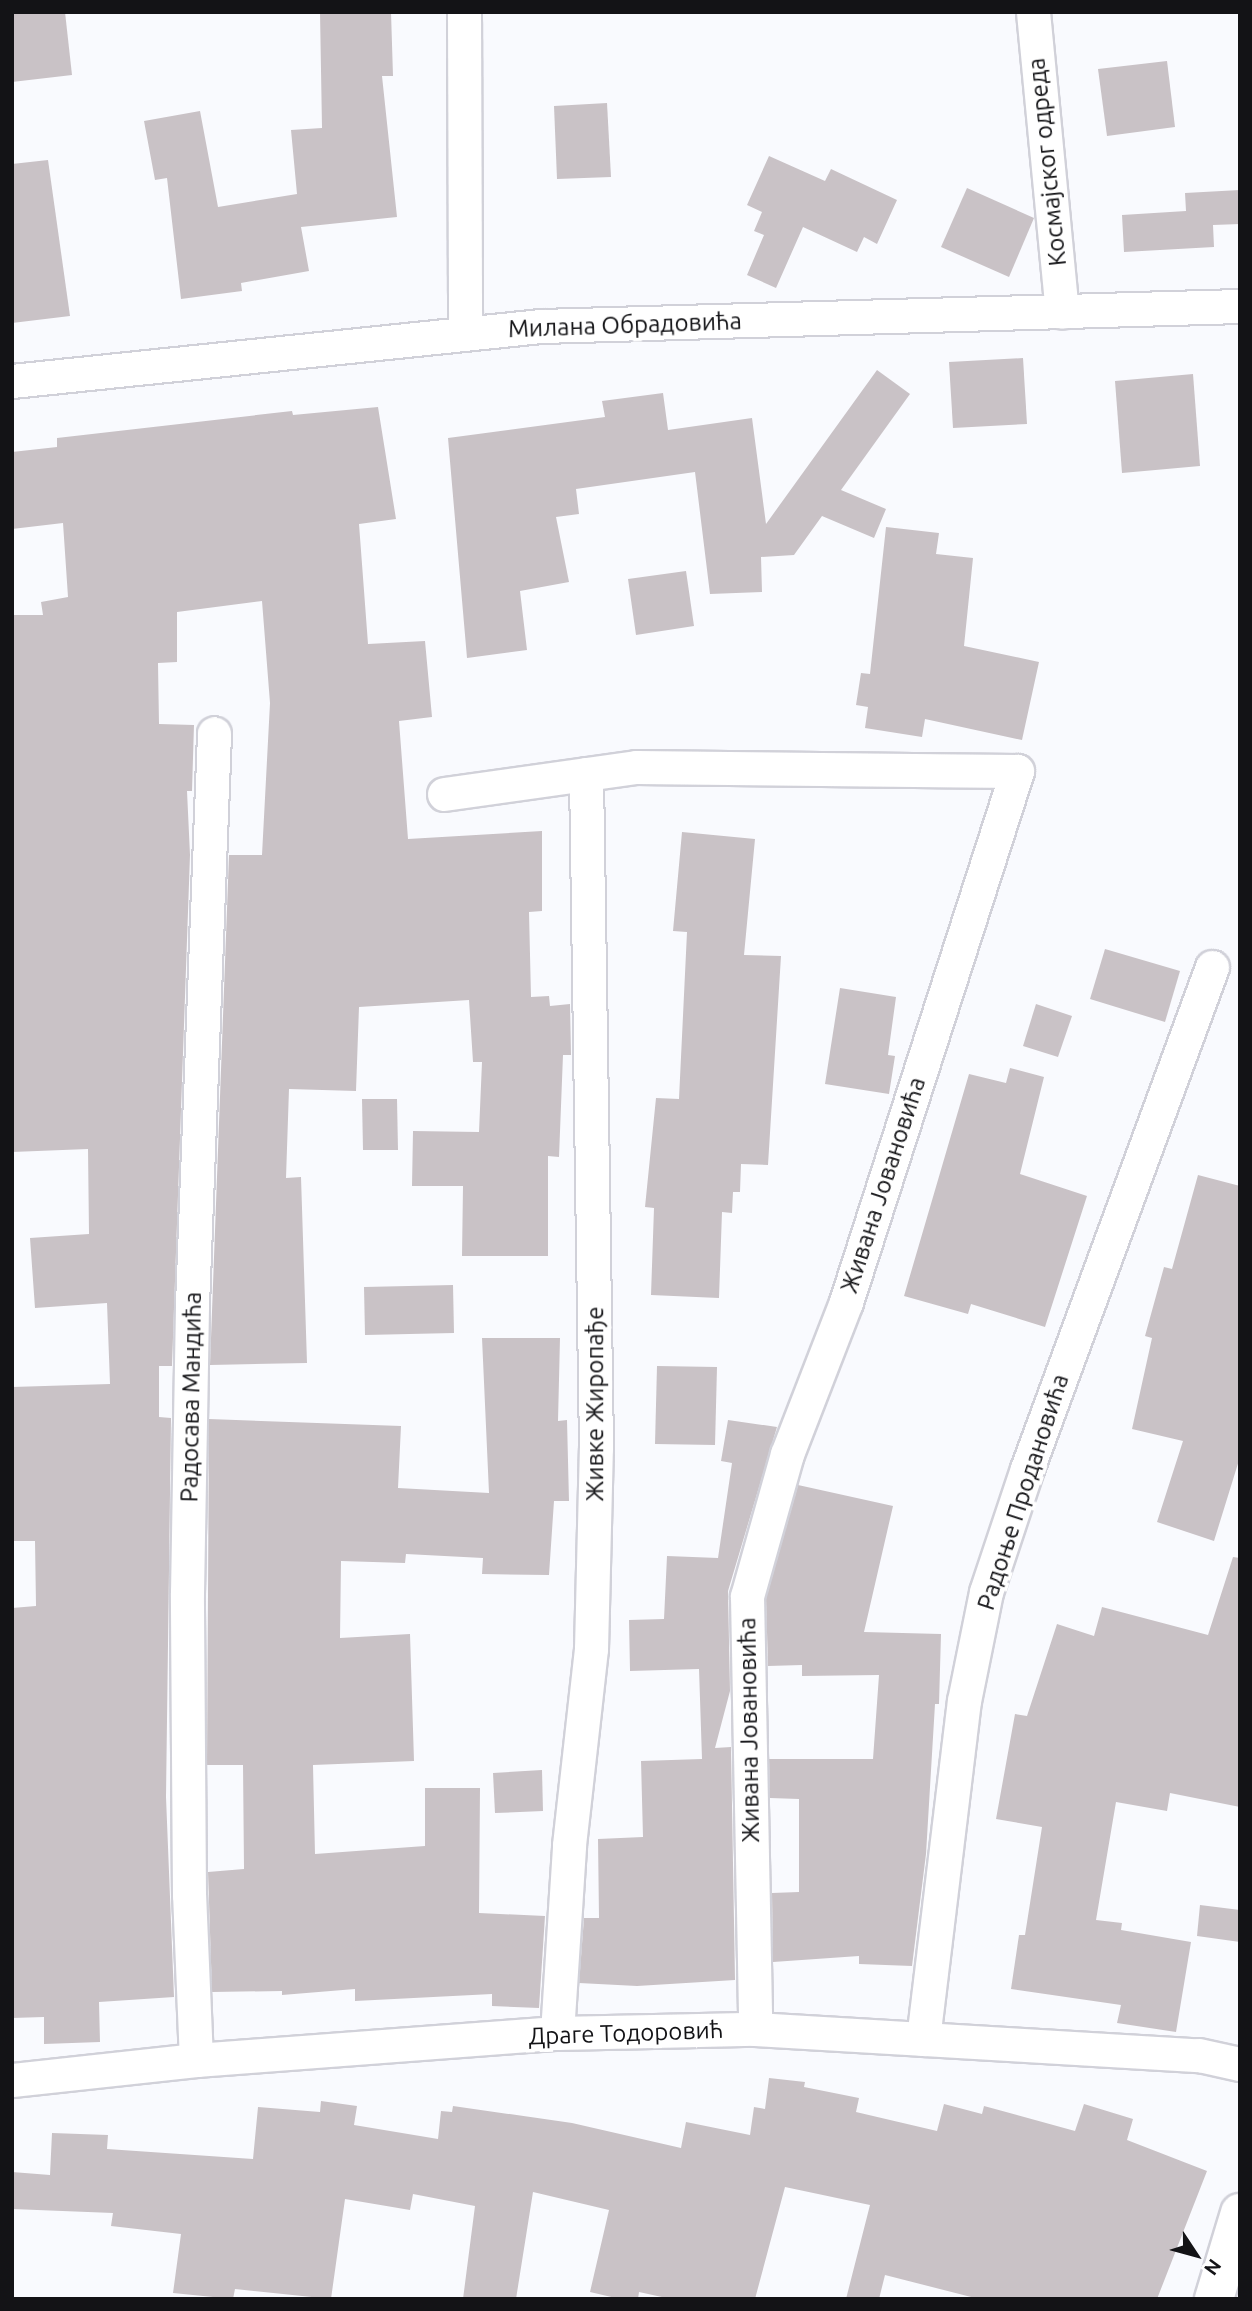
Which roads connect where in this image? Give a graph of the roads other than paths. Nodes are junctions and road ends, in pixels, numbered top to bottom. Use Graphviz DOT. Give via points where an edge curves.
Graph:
graph roads {
  1 [pos="464,12"];
  2 [pos="1033,12"];
  3 [pos="1240,306"];
  4 [pos="1062,312"];
  5 [pos="465,333"];
  6 [pos="12,381"];
  7 [pos="214,733"];
  8 [pos="586,774"];
  9 [pos="444,794"];
  10 [pos="1212,967"];
  11 [pos="755,2029"];
  12 [pos="557,2033"];
  13 [pos="923,2039"];
  14 [pos="196,2060"];
  15 [pos="1240,2064"];
  16 [pos="12,2080"];
  17 [pos="1240,2213"];
  18 [pos="1214,2299"];
  1 -- 5 [label="street"];
  2 -- 4 [label="street, Космајског одреда"];
  3 -- 4 [label="street, Милана Обрадовића"];
  4 -- 5 [label="street, Милана Обрадовића" via="541,326"];
  5 -- 6 [label="street, Милана Обрадовића"];
  7 -- 14 [label="street, Радосава Мандића" via="192,1304 188,1579 189,1895"];
  8 -- 9 [label="street"];
  8 -- 11 [label="street, Живана Јовановића" via="636,767 1017,771 846,1302 787,1454 747,1596"];
  8 -- 12 [label="street, Живке Жиропађе" via="596,1448 591,1649 569,1845"];
  10 -- 13 [label="street, Радоње Продановића" via="986,1592 964,1701"];
  11 -- 12 [label="street, Драге Тодоровић"];
  11 -- 13 [label="street, Драге Тодоровић"];
  12 -- 14 [label="street, Драге Тодоровић"];
  13 -- 15 [label="street, Драге Тодоровић" via="1199,2055"];
  14 -- 16 [label="street, Драге Тодоровић"];
  17 -- 18 [label="street"];
}
